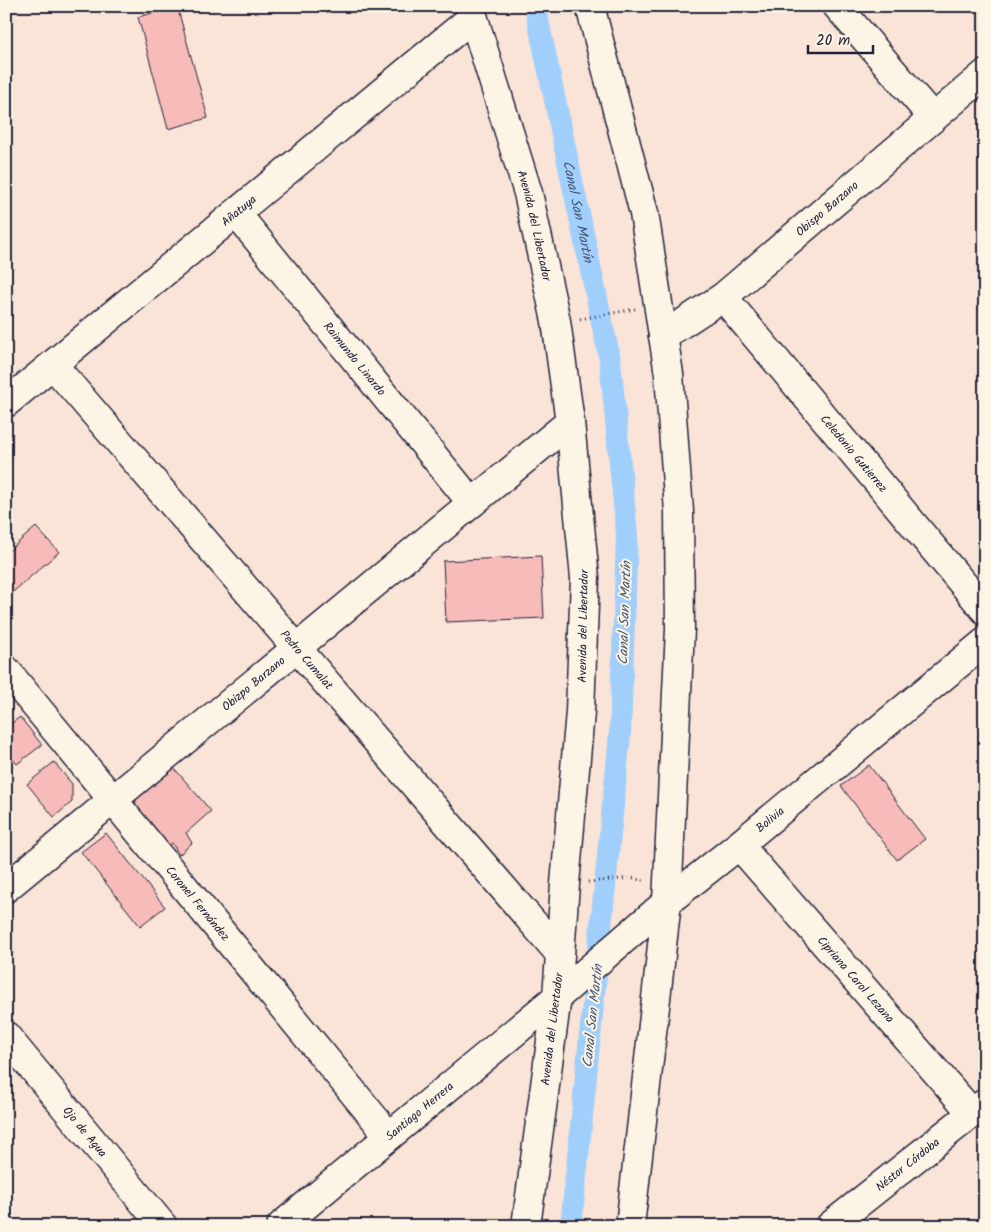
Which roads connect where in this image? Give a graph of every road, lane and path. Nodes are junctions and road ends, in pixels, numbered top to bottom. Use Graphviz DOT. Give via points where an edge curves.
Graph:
graph roads {
  1 [pos="590,6"];
  2 [pos="837,6"];
  3 [pos="472,12"];
  4 [pos="985,74"];
  5 [pos="933,118"];
  6 [pos="236,213"];
  7 [pos="723,297"];
  8 [pos="629,310"];
  9 [pos="578,319"];
  10 [pos="663,336"];
  11 [pos="53,365"];
  12 [pos="6,403"];
  13 [pos="570,422"];
  14 [pos="472,503"];
  15 [pos="985,610"];
  16 [pos="985,642"];
  17 [pos="297,648"];
  18 [pos="6,670"];
  19 [pos="113,800"];
  20 [pos="739,845"];
  21 [pos="632,878"];
  22 [pos="593,882"];
  23 [pos="6,888"];
  24 [pos="668,902"];
  25 [pos="560,954"];
  26 [pos="557,996"];
  27 [pos="6,1036"];
  28 [pos="978,1108"];
  29 [pos="390,1136"];
  30 [pos="163,1226"];
  31 [pos="281,1226"];
  32 [pos="526,1226"];
  33 [pos="630,1226"];
  34 [pos="830,1226"];
  1 -- 10 [label="street" via="644,213"];
  2 -- 5 [label="street"];
  3 -- 6 [label="street, Añatuya"];
  3 -- 13 [label="street, Avenida del Libertador" via="528,193 556,321"];
  4 -- 5 [label="street, Obispo Barzano"];
  5 -- 7 [label="street, Obispo Barzano"];
  6 -- 11 [label="street, Añatuya"];
  6 -- 14 [label="street, Raimundo Linardo"];
  7 -- 10 [label="street, Obispo Barzano"];
  7 -- 15 [label="street, Celedonio Gutierrez"];
  8 -- 9 [label="path"];
  10 -- 24 [label="street" via="669,374 679,512 680,629"];
  11 -- 12 [label="street, Añatuya"];
  11 -- 17 [label="street, Pedro Cumalat"];
  13 -- 14 [label="street, Obizpo Barzano"];
  13 -- 25 [label="street, Avenida del Libertador" via="585,578 580,712"];
  14 -- 17 [label="street, Obizpo Barzano"];
  16 -- 20 [label="street, Bolivia"];
  17 -- 19 [label="street, Obizpo Barzano"];
  17 -- 25 [label="street, Pedro Cumalat"];
  18 -- 19 [label="street, Coronel Fernández"];
  19 -- 23 [label="street, Obizpo Barzano"];
  19 -- 29 [label="street, Coronel Fernández"];
  20 -- 24 [label="street, Bolivia"];
  20 -- 28 [label="street, Cipriana Carol Lezana"];
  21 -- 22 [label="path"];
  24 -- 26 [label="street, Bolivia"];
  24 -- 33 [label="street"];
  25 -- 26 [label="street, Avenida del Libertador"];
  26 -- 29 [label="street, Santiago Herrera"];
  26 -- 32 [label="street, Avenida del Libertador"];
  27 -- 30 [label="street, Ojo de Agua"];
  28 -- 34 [label="street, Néstor Córdoba"];
  29 -- 31 [label="street, Santiago Herrera"];
}
